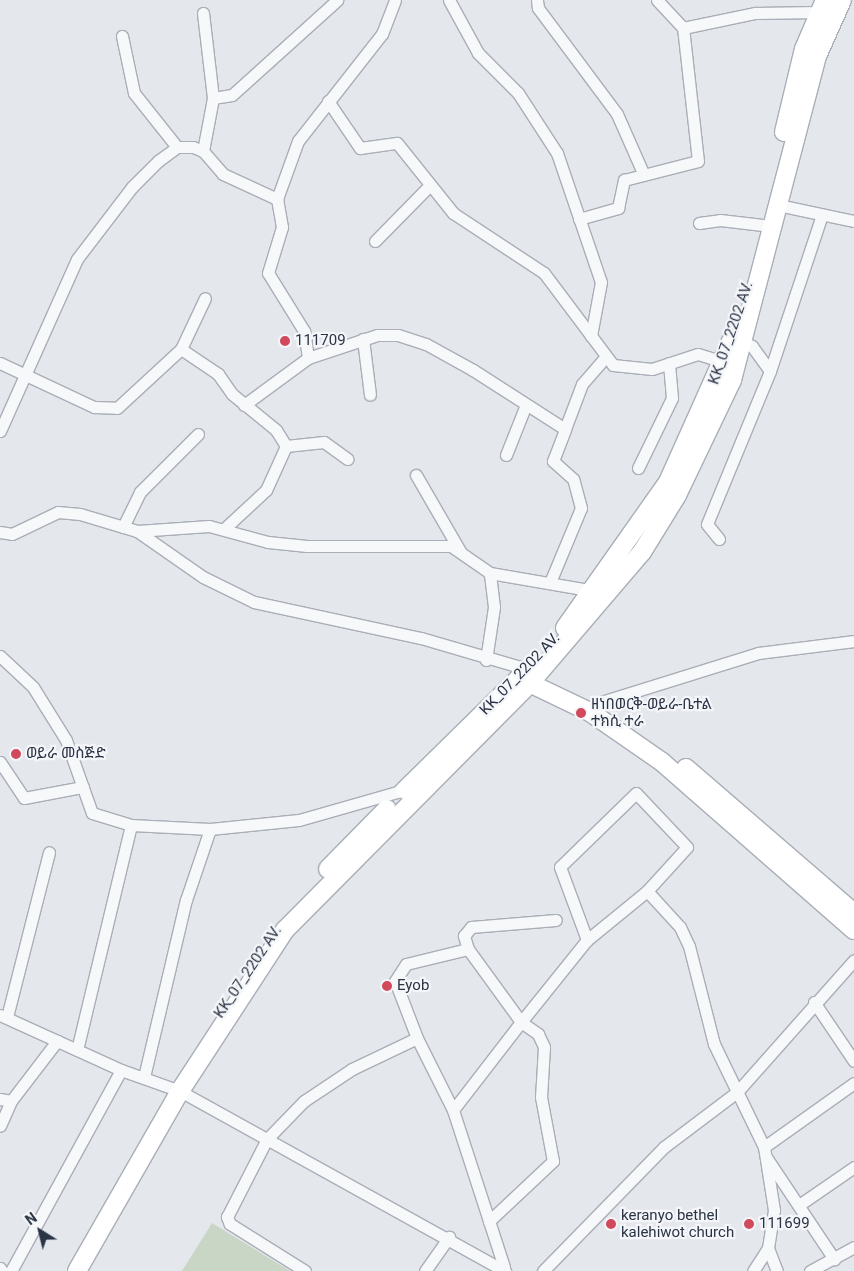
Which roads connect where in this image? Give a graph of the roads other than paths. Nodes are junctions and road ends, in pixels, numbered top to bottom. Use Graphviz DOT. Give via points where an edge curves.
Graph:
graph roads {
  1 [pos="337,0"];
  2 [pos="395,0"];
  3 [pos="449,0"];
  4 [pos="537,0"];
  5 [pos="657,0"];
  6 [pos="842,0"];
  7 [pos="821,6"];
  8 [pos="203,13"];
  9 [pos="683,28"];
  10 [pos="122,36"];
  11 [pos="213,98"];
  12 [pos="328,101"];
  13 [pos="177,148"];
  14 [pos="204,151"];
  15 [pos="644,173"];
  16 [pos="430,185"];
  17 [pos="277,199"];
  18 [pos="778,205"];
  19 [pos="822,215"];
  20 [pos="579,219"];
  21 [pos="854,221"];
  22 [pos="698,223"];
  23 [pos="763,225"];
  24 [pos="375,241"];
  25 [pos="205,298"];
  26 [pos="591,336"];
  27 [pos="363,339"];
  28 [pos="743,342"];
  29 [pos="181,349"];
  30 [pos="308,358"];
  31 [pos="605,358"];
  32 [pos="670,362"];
  33 [pos="724,362"];
  34 [pos="0,363"];
  35 [pos="770,371"];
  36 [pos="26,373"];
  37 [pos="370,395"];
  38 [pos="244,405"];
  39 [pos="525,407"];
  40 [pos="564,429"];
  41 [pos="0,431"];
  42 [pos="198,434"];
  43 [pos="286,446"];
  44 [pos="506,456"];
  45 [pos="347,459"];
  46 [pos="638,468"];
  47 [pos="416,475"];
  48 [pos="123,526"];
  49 [pos="226,528"];
  50 [pos="137,531"];
  51 [pos="0,532"];
  52 [pos="719,539"];
  53 [pos="460,550"];
  54 [pos="490,573"];
  55 [pos="550,580"];
  56 [pos="594,591"];
  57 [pos="854,641"];
  58 [pos="0,656"];
  59 [pos="486,660"];
  60 [pos="526,675"];
  61 [pos="594,708"];
  62 [pos="455,740"];
  63 [pos="0,762"];
  64 [pos="83,787"];
  65 [pos="131,825"];
  66 [pos="210,829"];
  67 [pos="49,852"];
  68 [pos="647,892"];
  69 [pos="854,913"];
  70 [pos="556,920"];
  71 [pos="854,930"];
  72 [pos="587,940"];
  73 [pos="468,949"];
  74 [pos="854,960"];
  75 [pos="814,1002"];
  76 [pos="3,1016"];
  77 [pos="521,1022"];
  78 [pos="416,1038"];
  79 [pos="57,1041"];
  80 [pos="77,1050"];
  81 [pos="854,1061"];
  82 [pos="121,1070"];
  83 [pos="144,1077"];
  84 [pos="854,1083"];
  85 [pos="177,1089"];
  86 [pos="737,1092"];
  87 [pos="6,1100"];
  88 [pos="453,1110"];
  89 [pos="0,1126"];
  90 [pos="267,1139"];
  91 [pos="764,1152"];
  92 [pos="854,1167"];
  93 [pos="799,1205"];
  94 [pos="489,1221"];
  95 [pos="449,1237"];
  96 [pos="854,1247"];
  97 [pos="768,1248"];
  98 [pos="834,1259"];
  99 [pos="504,1269"];
  100 [pos="11,1271"];
  101 [pos="72,1271"];
  102 [pos="77,1271"];
  103 [pos="305,1271"];
  104 [pos="425,1271"];
  105 [pos="544,1271"];
  106 [pos="753,1271"];
  107 [pos="777,1271"];
  108 [pos="810,1271"];
  1 -- 11 [label="street" via="232,95"];
  2 -- 12 [label="street" via="382,34"];
  3 -- 20 [label="street" via="478,53 518,93 546,134"];
  4 -- 15 [label="street" via="538,8 617,114"];
  5 -- 9 [label="street"];
  6 -- 18 [label="main road" via="817,56"];
  7 -- 9 [label="street" via="755,13"];
  7 -- 23 [label="main road, KK_07_2202 AV." via="804,49"];
  8 -- 11 [label="street"];
  9 -- 15 [label="street" via="698,161"];
  10 -- 13 [label="street" via="134,93"];
  11 -- 14 [label="street"];
  12 -- 16 [label="street" via="360,148 397,143"];
  12 -- 17 [label="street" via="298,141"];
  13 -- 14 [label="street"];
  13 -- 36 [label="street" via="132,186 77,259"];
  14 -- 17 [label="street" via="223,174"];
  15 -- 20 [label="street" via="621,184 618,208"];
  16 -- 24 [label="street"];
  16 -- 26 [label="street" via="468,225 544,273"];
  17 -- 30 [label="street" via="282,227 268,273 304,332"];
  18 -- 19 [label="street"];
  18 -- 28 [label="main road"];
  19 -- 21 [label="street"];
  19 -- 35 [label="street"];
  20 -- 26 [label="street" via="601,282"];
  22 -- 23 [label="street" via="720,220"];
  23 -- 33 [label="main road, KK_07_2202 AV."];
  25 -- 29 [label="street"];
  26 -- 31 [label="street"];
  27 -- 30 [label="street"];
  27 -- 37 [label="street"];
  27 -- 39 [label="street" via="398,335 426,344"];
  28 -- 35 [label="street" via="752,346"];
  28 -- 60 [label="main road" via="699,454 660,524 620,580"];
  29 -- 36 [label="street" via="129,398 109,410"];
  29 -- 38 [label="street" via="218,374"];
  30 -- 38 [label="street"];
  31 -- 32 [label="street" via="632,369"];
  31 -- 40 [label="street" via="582,384"];
  32 -- 33 [label="street" via="698,354"];
  32 -- 46 [label="street" via="672,398"];
  33 -- 56 [label="main road, KK_07_2202 AV." via="668,482"];
  34 -- 36 [label="street"];
  35 -- 52 [label="street" via="707,524"];
  36 -- 41 [label="street"];
  38 -- 43 [label="street" via="276,430"];
  39 -- 40 [label="street"];
  39 -- 44 [label="street"];
  40 -- 55 [label="street" via="553,461 573,479 581,508"];
  42 -- 48 [label="street" via="140,492"];
  43 -- 45 [label="street" via="324,442"];
  43 -- 49 [label="street" via="266,490"];
  47 -- 53 [label="street"];
  48 -- 50 [label="street"];
  48 -- 51 [label="street" via="58,512 12,534"];
  49 -- 50 [label="street"];
  49 -- 53 [label="street" via="268,542 307,546 431,545"];
  50 -- 59 [label="street" via="203,577 254,602 285,612 421,638"];
  53 -- 54 [label="street"];
  54 -- 55 [label="street"];
  54 -- 59 [label="street" via="494,607"];
  55 -- 56 [label="street"];
  56 -- 60 [label="main road, KK_07_2202 AV."];
  57 -- 61 [label="street" via="758,652"];
  58 -- 64 [label="street" via="33,687 66,740"];
  59 -- 60 [label="street"];
  60 -- 61 [label="main road"];
  60 -- 62 [label="main road, KK_07_2202 AV."];
  60 -- 85 [label="main road" via="286,930"];
  61 -- 69 [label="main road" via="724,799"];
  61 -- 71 [label="main road" via="662,762"];
  62 -- 66 [label="street" via="397,792 299,820"];
  62 -- 85 [label="main road, KK_07_2202 AV." via="287,915"];
  63 -- 64 [label="street" via="24,798"];
  64 -- 65 [label="street" via="92,813"];
  65 -- 66 [label="street"];
  65 -- 80 [label="street"];
  66 -- 83 [label="street" via="186,900"];
  67 -- 76 [label="street"];
  68 -- 72 [label="street"];
  68 -- 72 [label="street" via="688,847 632,794 560,867"];
  68 -- 86 [label="street" via="680,927 689,946 703,1015"];
  70 -- 73 [label="street" via="471,927 464,936"];
  72 -- 77 [label="street"];
  73 -- 77 [label="street"];
  73 -- 78 [label="street" via="406,964 397,973 398,994"];
  74 -- 75 [label="street"];
  75 -- 81 [label="street"];
  75 -- 86 [label="street"];
  76 -- 79 [label="street"];
  77 -- 88 [label="street"];
  77 -- 94 [label="street" via="542,1040 541,1097 553,1161"];
  78 -- 88 [label="street"];
  78 -- 90 [label="street" via="327,1085"];
  79 -- 80 [label="street"];
  79 -- 87 [label="street"];
  80 -- 82 [label="street"];
  82 -- 83 [label="street"];
  82 -- 100 [label="street"];
  83 -- 85 [label="street"];
  84 -- 91 [label="street"];
  85 -- 90 [label="street"];
  85 -- 101 [label="main road, KK_07_2202 AV."];
  85 -- 102 [label="main road"];
  86 -- 91 [label="street"];
  86 -- 105 [label="street" via="664,1147"];
  87 -- 89 [label="street"];
  88 -- 94 [label="street"];
  90 -- 95 [label="street"];
  90 -- 103 [label="street" via="227,1221"];
  91 -- 93 [label="street"];
  91 -- 97 [label="street" via="774,1210"];
  92 -- 93 [label="street"];
  93 -- 98 [label="street"];
  94 -- 99 [label="street"];
  95 -- 99 [label="street"];
  95 -- 104 [label="street"];
  96 -- 98 [label="street"];
  97 -- 106 [label="street"];
  97 -- 107 [label="street"];
  98 -- 108 [label="street"];
}
